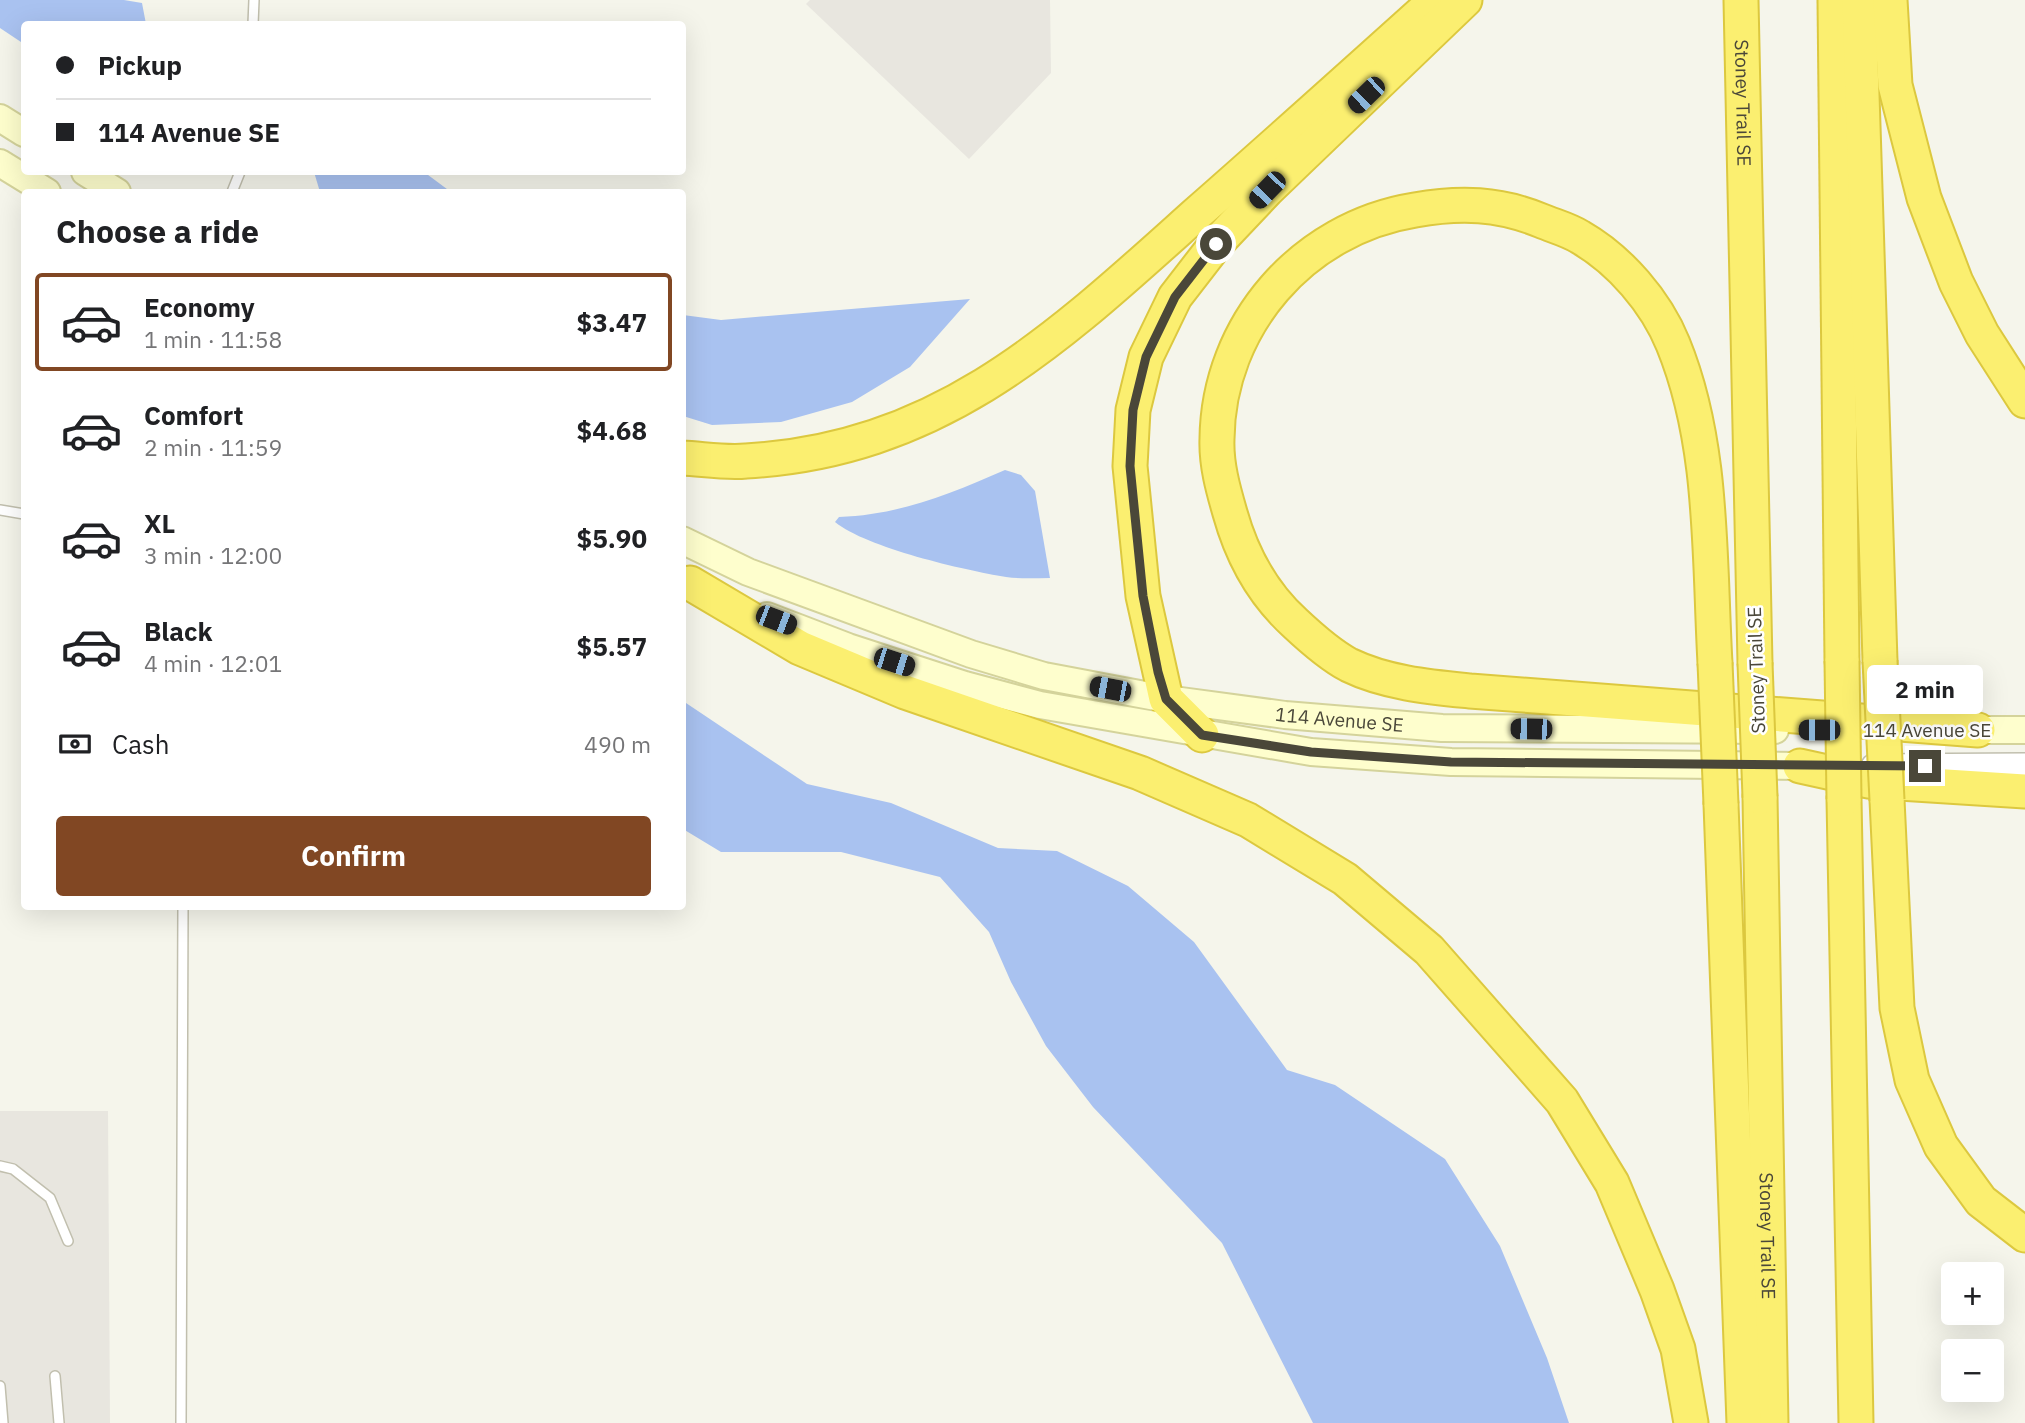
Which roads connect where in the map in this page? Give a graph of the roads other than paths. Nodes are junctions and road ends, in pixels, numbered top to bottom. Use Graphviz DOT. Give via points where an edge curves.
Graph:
graph roads {
  1 [pos="254,0"];
  2 [pos="1437,0"];
  3 [pos="1465,0"];
  4 [pos="1741,0"];
  5 [pos="1835,0"];
  6 [pos="1859,0"];
  7 [pos="1890,0"];
  8 [pos="253,21"];
  9 [pos="0,118"];
  10 [pos="21,131"];
  11 [pos="0,163"];
  12 [pos="90,175"];
  13 [pos="42,189"];
  14 [pos="112,189"];
  15 [pos="2025,401"];
  16 [pos="686,458"];
  17 [pos="0,510"];
  18 [pos="21,514"];
  19 [pos="686,542"];
  20 [pos="686,581"];
  21 [pos="1166,699"];
  22 [pos="1978,730"];
  23 [pos="2025,730"];
  24 [pos="1202,735"];
  25 [pos="2025,765"];
  26 [pos="1800,766"];
  27 [pos="2025,791"];
  28 [pos="183,910"];
  29 [pos="0,1166"];
  30 [pos="2025,1236"];
  31 [pos="68,1241"];
  32 [pos="55,1376"];
  33 [pos="0,1386"];
  34 [pos="3,1423"];
  35 [pos="59,1423"];
  36 [pos="181,1423"];
  37 [pos="1691,1423"];
  38 [pos="1744,1423"];
  39 [pos="1771,1423"];
  40 [pos="1856,1423"];
  1 -- 8 [label="lane"];
  2 -- 16 [label="highway" via="1103,297 1013,369 962,401 882,435 809,454 744,462"];
  3 -- 21 [label="highway" via="1216,244 1175,297 1146,357 1133,410 1130,466 1143,596"];
  4 -- 39 [label="highway, Stoney Trail SE, bridge"];
  5 -- 40 [label="highway, bridge"];
  6 -- 30 [label="highway, bridge" via="1880,661 1897,1008 1912,1080 1941,1146 1981,1201"];
  7 -- 15 [label="highway" via="1895,85 1924,198 1956,282"];
  9 -- 10 [label="main road"];
  11 -- 13 [label="main road"];
  12 -- 14 [label="main road"];
  17 -- 18 [label="lane"];
  19 -- 21 [label="main road, 114 Avenue SE" via="748,572 971,654 1044,676"];
  20 -- 24 [label="main road, 114 Avenue SE" via="848,647 965,685 1040,705"];
  20 -- 37 [label="highway" via="800,648 905,692 1140,773 1248,820 1345,879 1429,950 1562,1101 1612,1183 1657,1290 1678,1349"];
  21 -- 22 [label="main road, 114 Avenue SE" via="1284,715 1442,728"];
  21 -- 24 [label="highway"];
  22 -- 23 [label="main road, 114 Avenue SE"];
  22 -- 38 [label="highway, bridge" via="1470,691 1413,685 1349,665 1280,609 1254,575 1235,531 1221,482 1216,440 1221,393 1242,331 1275,286 1310,252 1354,227 1397,212 1458,202 1521,212 1580,237 1620,268 1650,303 1672,341 1695,406 1704,476 1715,663 1721,804"];
  24 -- 26 [label="main road, 114 Avenue SE" via="1311,752 1451,762"];
  25 -- 26 [label="street, 114 Avenue SE"];
  26 -- 27 [label="highway" via="1868,780"];
  28 -- 36 [label="lane"];
  29 -- 31 [label="lane" via="13,1169 50,1198"];
  32 -- 35 [label="lane"];
  33 -- 34 [label="lane"];
}
